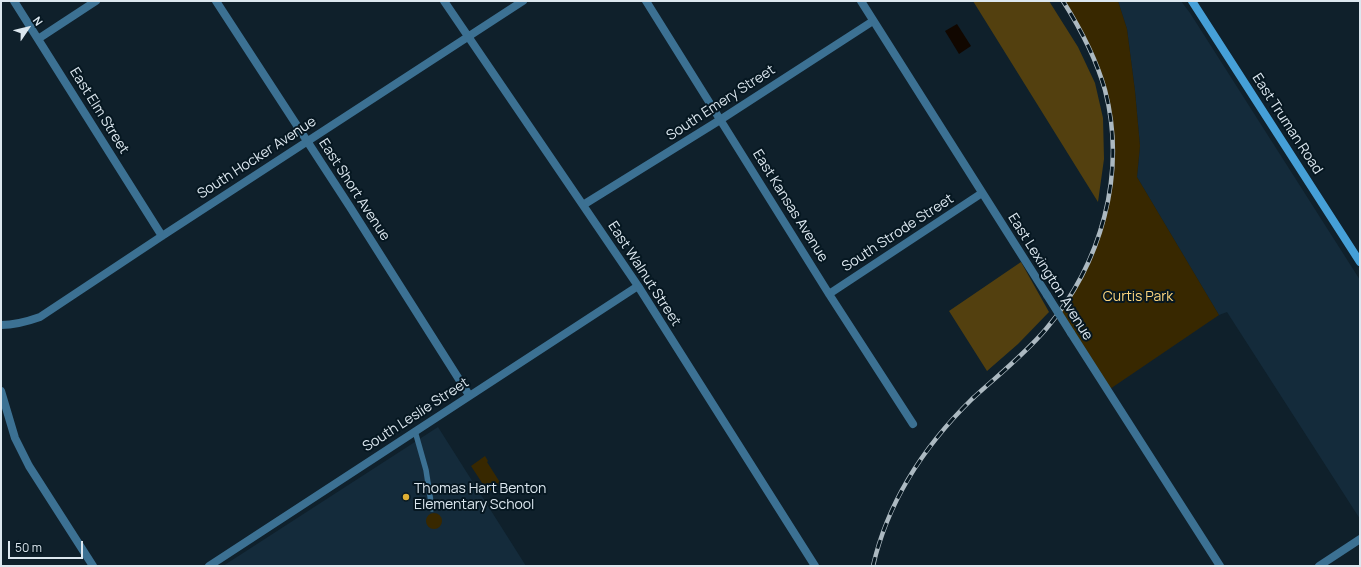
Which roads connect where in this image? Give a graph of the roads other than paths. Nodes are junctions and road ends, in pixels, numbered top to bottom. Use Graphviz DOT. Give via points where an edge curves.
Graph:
graph roads {
  1 [pos="14,1"];
  2 [pos="96,1"];
  3 [pos="216,1"];
  4 [pos="444,1"];
  5 [pos="523,1"];
  6 [pos="646,1"];
  7 [pos="861,1"];
  8 [pos="1192,1"];
  9 [pos="873,21"];
  10 [pos="468,37"];
  11 [pos="38,38"];
  12 [pos="720,120"];
  13 [pos="307,142"];
  14 [pos="982,193"];
  15 [pos="583,205"];
  16 [pos="162,236"];
  17 [pos="1360,262"];
  18 [pos="638,286"];
  19 [pos="829,294"];
  20 [pos="1,325"];
  21 [pos="1,390"];
  22 [pos="469,396"];
  23 [pos="913,424"];
  24 [pos="415,431"];
  25 [pos="432,509"];
  26 [pos="1360,539"];
  27 [pos="93,566"];
  28 [pos="209,566"];
  29 [pos="815,566"];
  30 [pos="1220,566"];
  31 [pos="1319,566"];
  1 -- 11 [label="street, East Elm Street"];
  2 -- 11 [label="street"];
  3 -- 13 [label="street, East Short Avenue"];
  4 -- 10 [label="street, East Walnut Street"];
  5 -- 10 [label="street, South Hocker Avenue"];
  6 -- 12 [label="street, East Kansas Avenue"];
  7 -- 9 [label="street, East Lexington Avenue"];
  8 -- 17 [label="main road, East Truman Road"];
  9 -- 12 [label="street, South Emery Street"];
  9 -- 14 [label="street, East Lexington Avenue"];
  10 -- 13 [label="street, South Hocker Avenue"];
  10 -- 15 [label="street, East Walnut Street"];
  11 -- 16 [label="street, East Elm Street"];
  12 -- 15 [label="street, South Emery Street"];
  12 -- 19 [label="street, East Kansas Avenue"];
  13 -- 16 [label="street, South Hocker Avenue"];
  13 -- 22 [label="street, East Short Avenue"];
  14 -- 19 [label="street, South Strode Street"];
  14 -- 30 [label="street, East Lexington Avenue, bridge"];
  15 -- 18 [label="street, East Walnut Street"];
  16 -- 20 [label="street, South Hocker Avenue" via="40,317 12,325"];
  18 -- 22 [label="street, South Leslie Street"];
  18 -- 29 [label="street, East Walnut Street"];
  19 -- 23 [label="street, East Kansas Avenue"];
  21 -- 27 [label="street" via="15,438 29,466"];
  22 -- 24 [label="street, South Leslie Street"];
  24 -- 25 [label="lane" via="426,470"];
  24 -- 28 [label="street, South Leslie Street"];
  26 -- 31 [label="street"];
}
